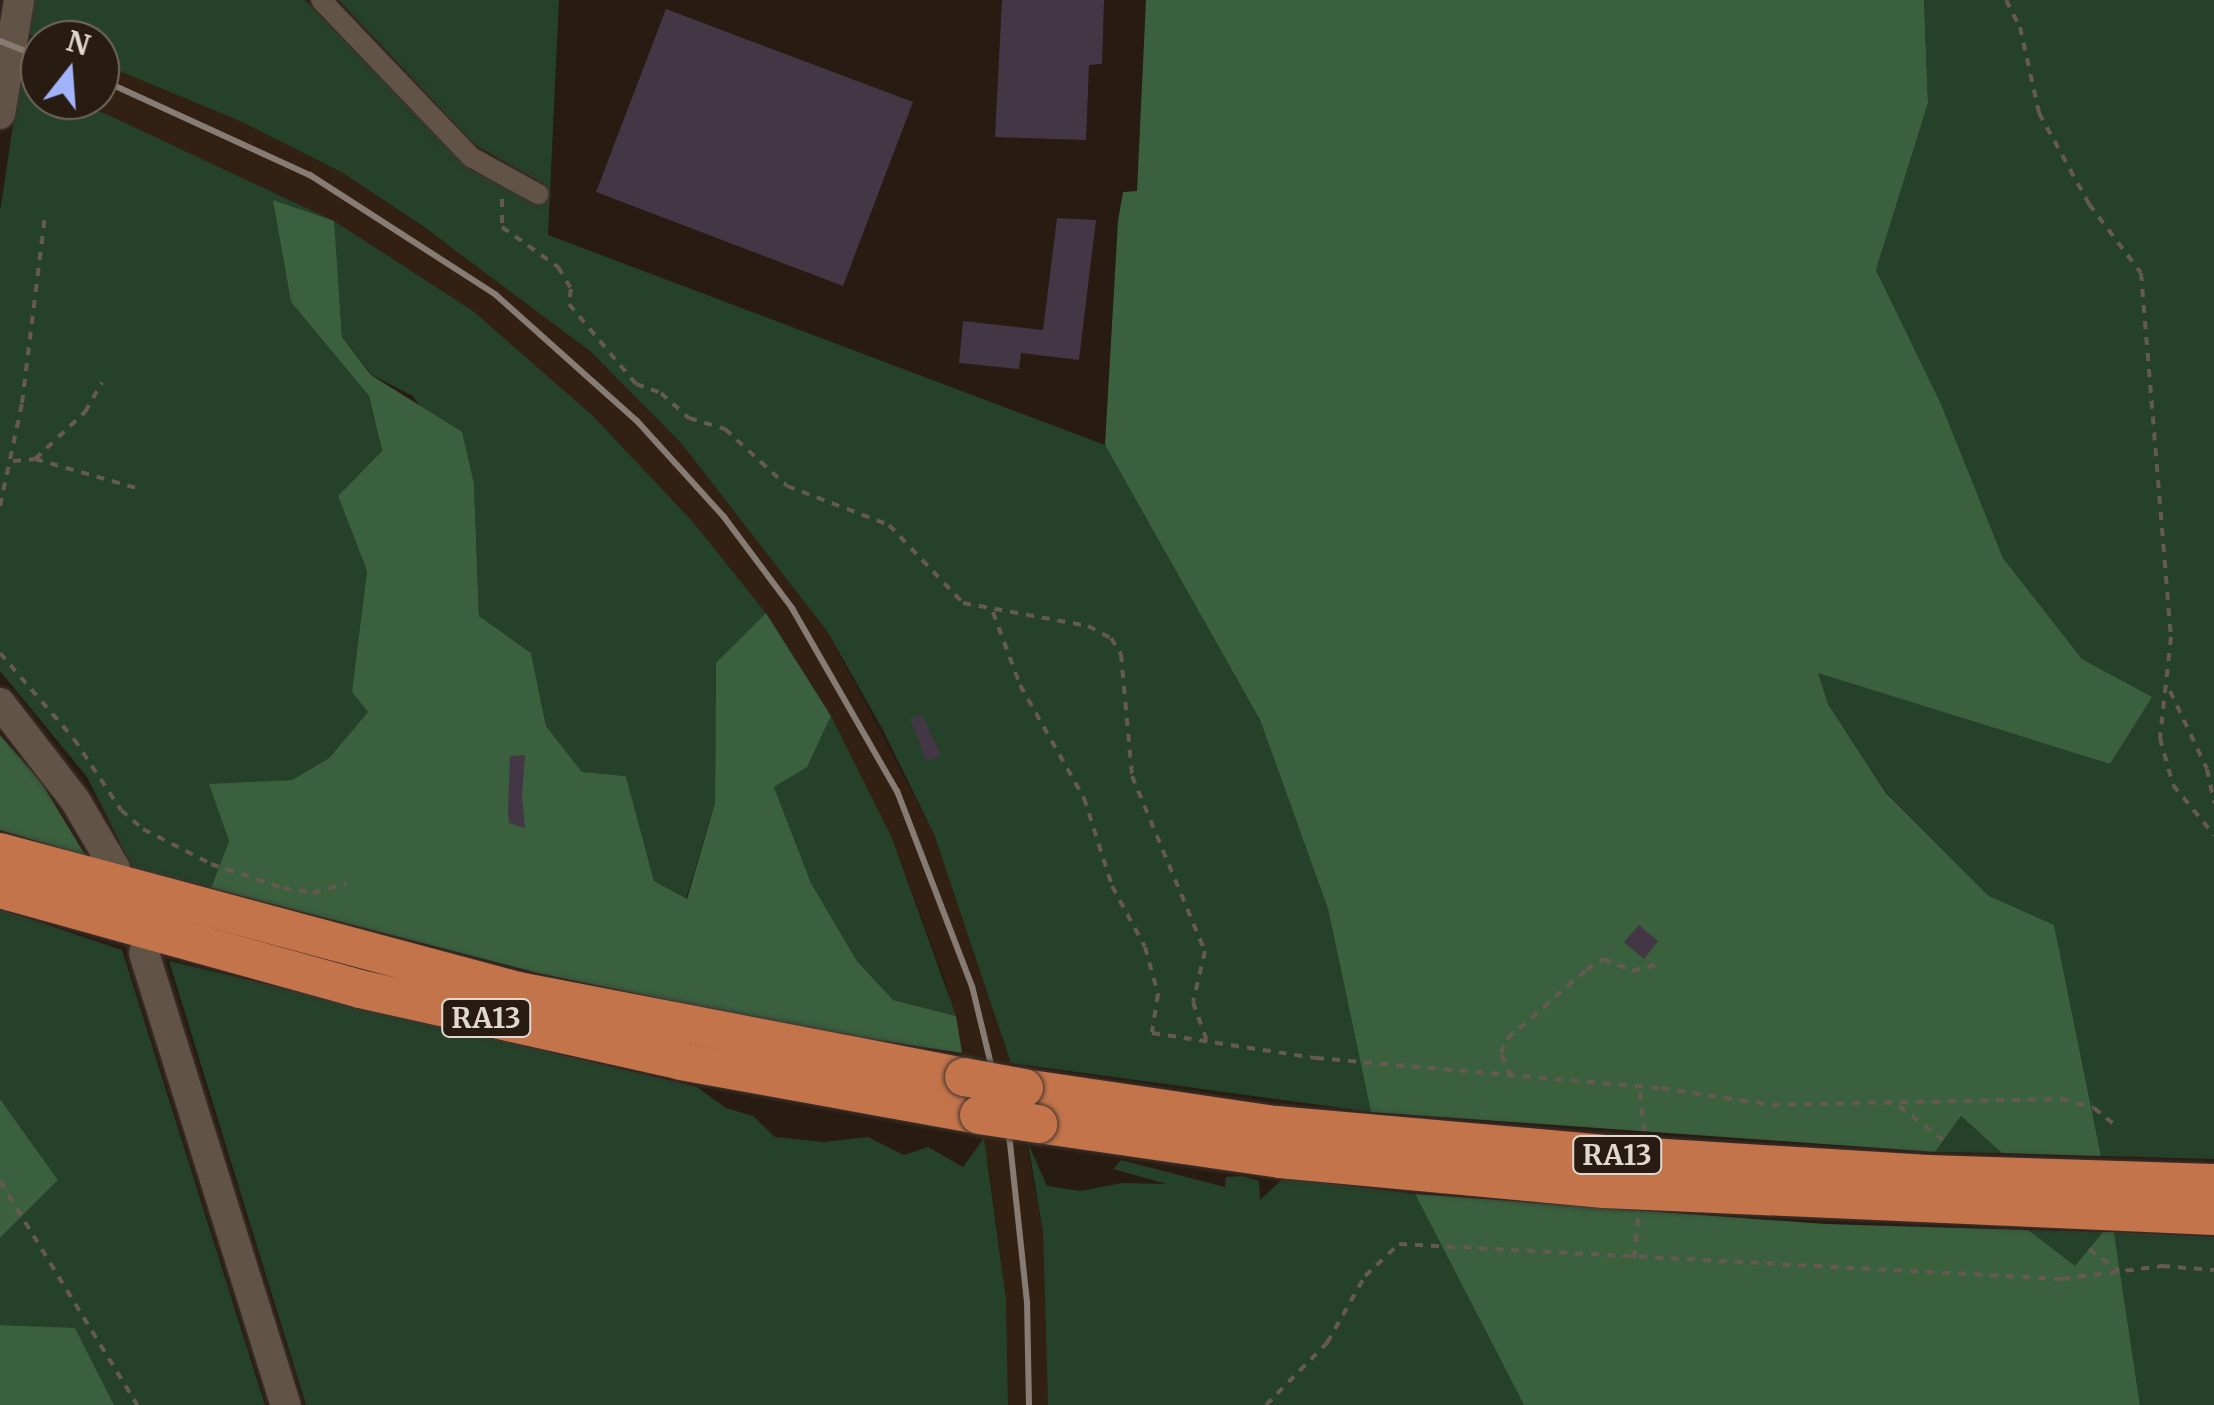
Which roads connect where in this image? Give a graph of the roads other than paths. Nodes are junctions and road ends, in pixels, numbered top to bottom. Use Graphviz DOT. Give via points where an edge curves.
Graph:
graph roads {
  1 [pos="19,0"];
  2 [pos="321,0"];
  3 [pos="0,114"];
  4 [pos="538,194"];
  5 [pos="0,703"];
  6 [pos="0,852"];
  7 [pos="115,868"];
  8 [pos="0,889"];
  9 [pos="144,952"];
  10 [pos="2214,1183"];
  11 [pos="2214,1216"];
  12 [pos="286,1405"];
  1 -- 3 [label="main road"];
  2 -- 4 [label="street" via="446,133 502,179"];
  5 -- 7 [label="main road" via="75,800"];
  6 -- 10 [label="highway, RA13, bridge" via="518,990 1024,1088 1276,1125 1598,1153"];
  8 -- 11 [label="highway, RA13, bridge" via="360,989 681,1062 1280,1160 1604,1189"];
  9 -- 12 [label="main road"];
}
